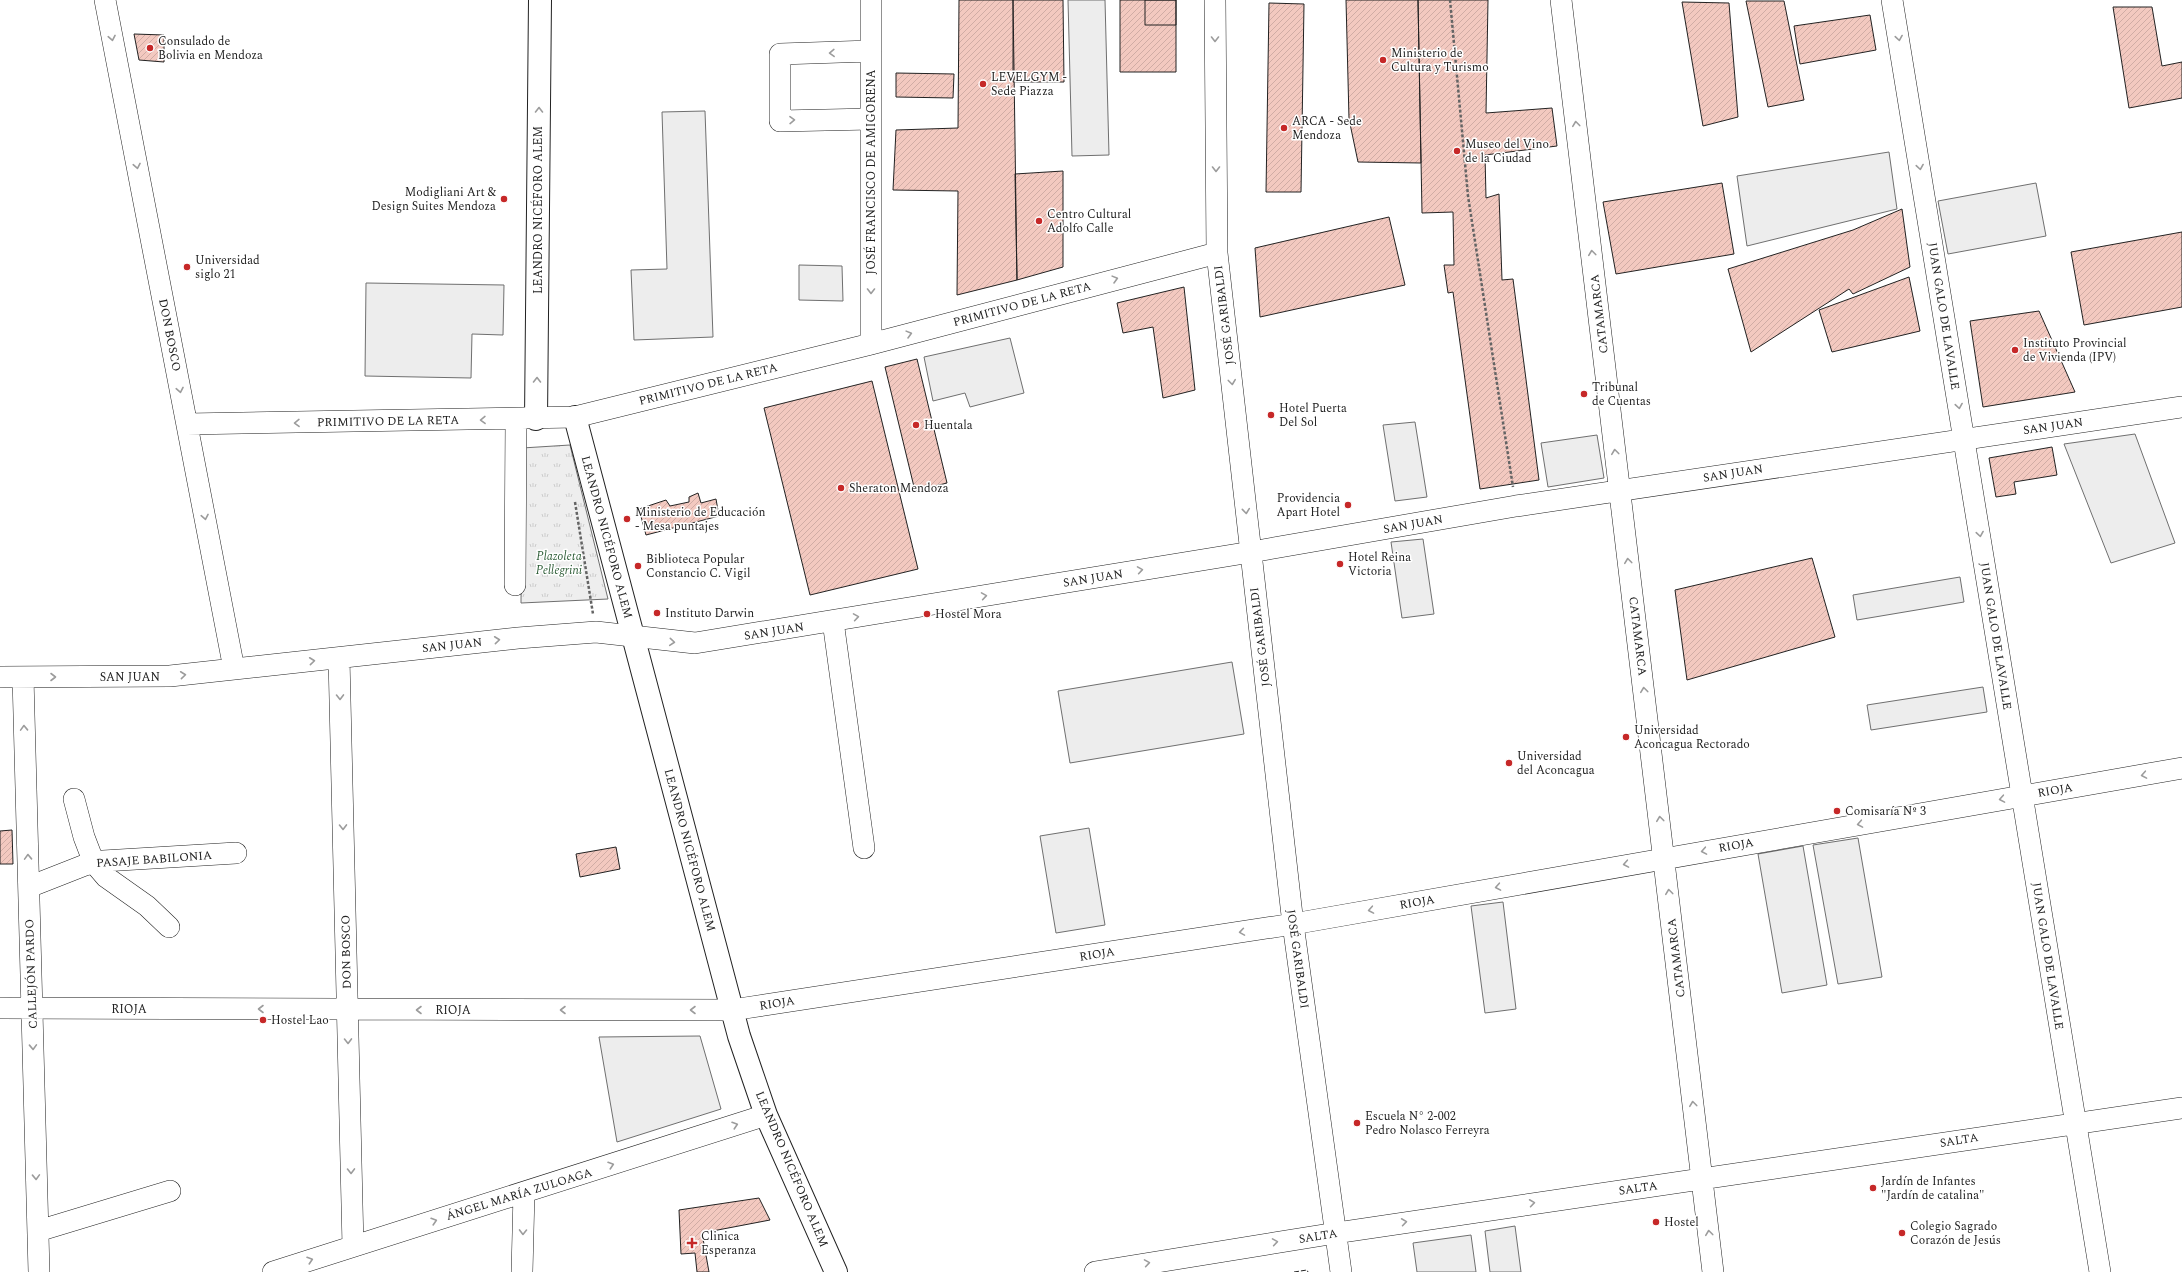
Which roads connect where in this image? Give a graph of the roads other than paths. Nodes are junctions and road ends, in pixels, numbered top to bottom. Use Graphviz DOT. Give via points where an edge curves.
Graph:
graph roads {
  1 [pos="105,0"];
  2 [pos="540,0"];
  3 [pos="871,0"];
  4 [pos="1215,0"];
  5 [pos="1561,0"];
  6 [pos="1892,0"];
  7 [pos="871,51"];
  8 [pos="871,119"];
  9 [pos="1216,253"];
  10 [pos="871,344"];
  11 [pos="2182,407"];
  12 [pos="575,417"];
  13 [pos="526,420"];
  14 [pos="187,424"];
  15 [pos="1964,438"];
  16 [pos="1620,491"];
  17 [pos="1251,552"];
  18 [pos="515,585"];
  19 [pos="833,621"];
  20 [pos="633,636"];
  21 [pos="339,658"];
  22 [pos="234,669"];
  23 [pos="0,677"];
  24 [pos="23,677"];
  25 [pos="2182,768"];
  26 [pos="2022,796"];
  27 [pos="74,799"];
  28 [pos="864,848"];
  29 [pos="236,853"];
  30 [pos="1665,857"];
  31 [pos="94,863"];
  32 [pos="28,887"];
  33 [pos="1293,924"];
  34 [pos="169,927"];
  35 [pos="0,1008"];
  36 [pos="32,1008"];
  37 [pos="347,1009"];
  38 [pos="732,1010"];
  39 [pos="2182,1108"];
  40 [pos="766,1115"];
  41 [pos="2075,1122"];
  42 [pos="1702,1178"];
  43 [pos="170,1191"];
  44 [pos="524,1193"];
  45 [pos="38,1231"];
  46 [pos="1336,1233"];
  47 [pos="353,1246"];
  48 [pos="39,1272"];
  49 [pos="272,1272"];
  50 [pos="522,1272"];
  51 [pos="836,1272"];
  52 [pos="1095,1272"];
  53 [pos="1341,1272"];
  54 [pos="1713,1272"];
  55 [pos="2100,1272"];
  1 -- 14 [label="street, DON BOSCO, one-way"];
  13 -- 2 [label="main road, LEANDRO NICÉFORO ALEM, one-way"];
  3 -- 7 [label="street, JOSÉ FRANCISCO DE AMIGORENA"];
  4 -- 9 [label="street, JOSÉ GARIBALDI, one-way"];
  16 -- 5 [label="street, CATAMARCA, one-way"];
  6 -- 15 [label="street, JUAN GALO DE LAVALLE, one-way"];
  7 -- 8 [label="street, JOSÉ FRANCISCO DE AMIGORENA"];
  7 -- 8 [label="street, one-way" via="780,54 780,120"];
  8 -- 10 [label="street, JOSÉ FRANCISCO DE AMIGORENA, one-way"];
  10 -- 9 [label="street, PRIMITIVO DE LA RETA, one-way"];
  9 -- 17 [label="street, JOSÉ GARIBALDI, one-way"];
  10 -- 12 [label="street, PRIMITIVO DE LA RETA"];
  11 -- 15 [label="street, SAN JUAN"];
  12 -- 13 [label="street, PRIMITIVO DE LA RETA"];
  12 -- 20 [label="main road, LEANDRO NICÉFORO ALEM"];
  13 -- 14 [label="street, PRIMITIVO DE LA RETA, one-way"];
  13 -- 18 [label="street"];
  14 -- 22 [label="street, DON BOSCO, one-way"];
  15 -- 16 [label="street, SAN JUAN"];
  15 -- 26 [label="street, JUAN GALO DE LAVALLE, one-way"];
  16 -- 17 [label="street, SAN JUAN" via="1516,506"];
  30 -- 16 [label="street, CATAMARCA, one-way"];
  19 -- 17 [label="street, SAN JUAN, one-way"];
  17 -- 33 [label="street, JOSÉ GARIBALDI"];
  20 -- 19 [label="street, SAN JUAN, one-way" via="695,643"];
  19 -- 28 [label="street"];
  21 -- 20 [label="street, SAN JUAN, one-way" via="596,632"];
  20 -- 38 [label="main road, LEANDRO NICÉFORO ALEM"];
  22 -- 21 [label="street, SAN JUAN, one-way"];
  21 -- 37 [label="street, DON BOSCO, one-way"];
  24 -- 22 [label="street, SAN JUAN, one-way" via="170,676"];
  23 -- 24 [label="street, SAN JUAN"];
  32 -- 24 [label="street, CALLEJÓN PARDO, one-way"];
  25 -- 26 [label="street, RIOJA, one-way"];
  26 -- 30 [label="street, RIOJA, one-way"];
  26 -- 41 [label="street, JUAN GALO DE LAVALLE"];
  27 -- 31 [label="street"];
  29 -- 31 [label="street, PASAJE BABILONIA"];
  30 -- 33 [label="street, RIOJA, one-way"];
  42 -- 30 [label="street, CATAMARCA, one-way"];
  31 -- 32 [label="street, PASAJE BABILONIA"];
  31 -- 34 [label="street" via="106,877 147,906"];
  32 -- 36 [label="street, CALLEJÓN PARDO"];
  33 -- 38 [label="street, RIOJA, one-way"];
  33 -- 46 [label="street, JOSÉ GARIBALDI"];
  35 -- 36 [label="street, RIOJA"];
  37 -- 36 [label="street, RIOJA, one-way"];
  36 -- 45 [label="street, CALLEJÓN PARDO, one-way"];
  38 -- 37 [label="street, RIOJA, one-way"];
  37 -- 47 [label="street, DON BOSCO, one-way"];
  38 -- 40 [label="main road, LEANDRO NICÉFORO ALEM"];
  39 -- 41 [label="street, SALTA"];
  44 -- 40 [label="street, ÁNGEL MARÍA ZULOAGA, one-way"];
  40 -- 51 [label="main road, LEANDRO NICÉFORO ALEM"];
  41 -- 42 [label="street, SALTA"];
  41 -- 55 [label="street, JUAN GALO DE LAVALLE"];
  46 -- 42 [label="street, SALTA, one-way"];
  54 -- 42 [label="street, CATAMARCA, one-way"];
  43 -- 45 [label="street"];
  47 -- 44 [label="street, ÁNGEL MARÍA ZULOAGA, one-way"];
  44 -- 50 [label="street, one-way"];
  45 -- 48 [label="street, CALLEJÓN PARDO"];
  52 -- 46 [label="street, SALTA, one-way"];
  46 -- 53 [label="street, JOSÉ GARIBALDI"];
  49 -- 47 [label="street, ÁNGEL MARÍA ZULOAGA, one-way"];
}
